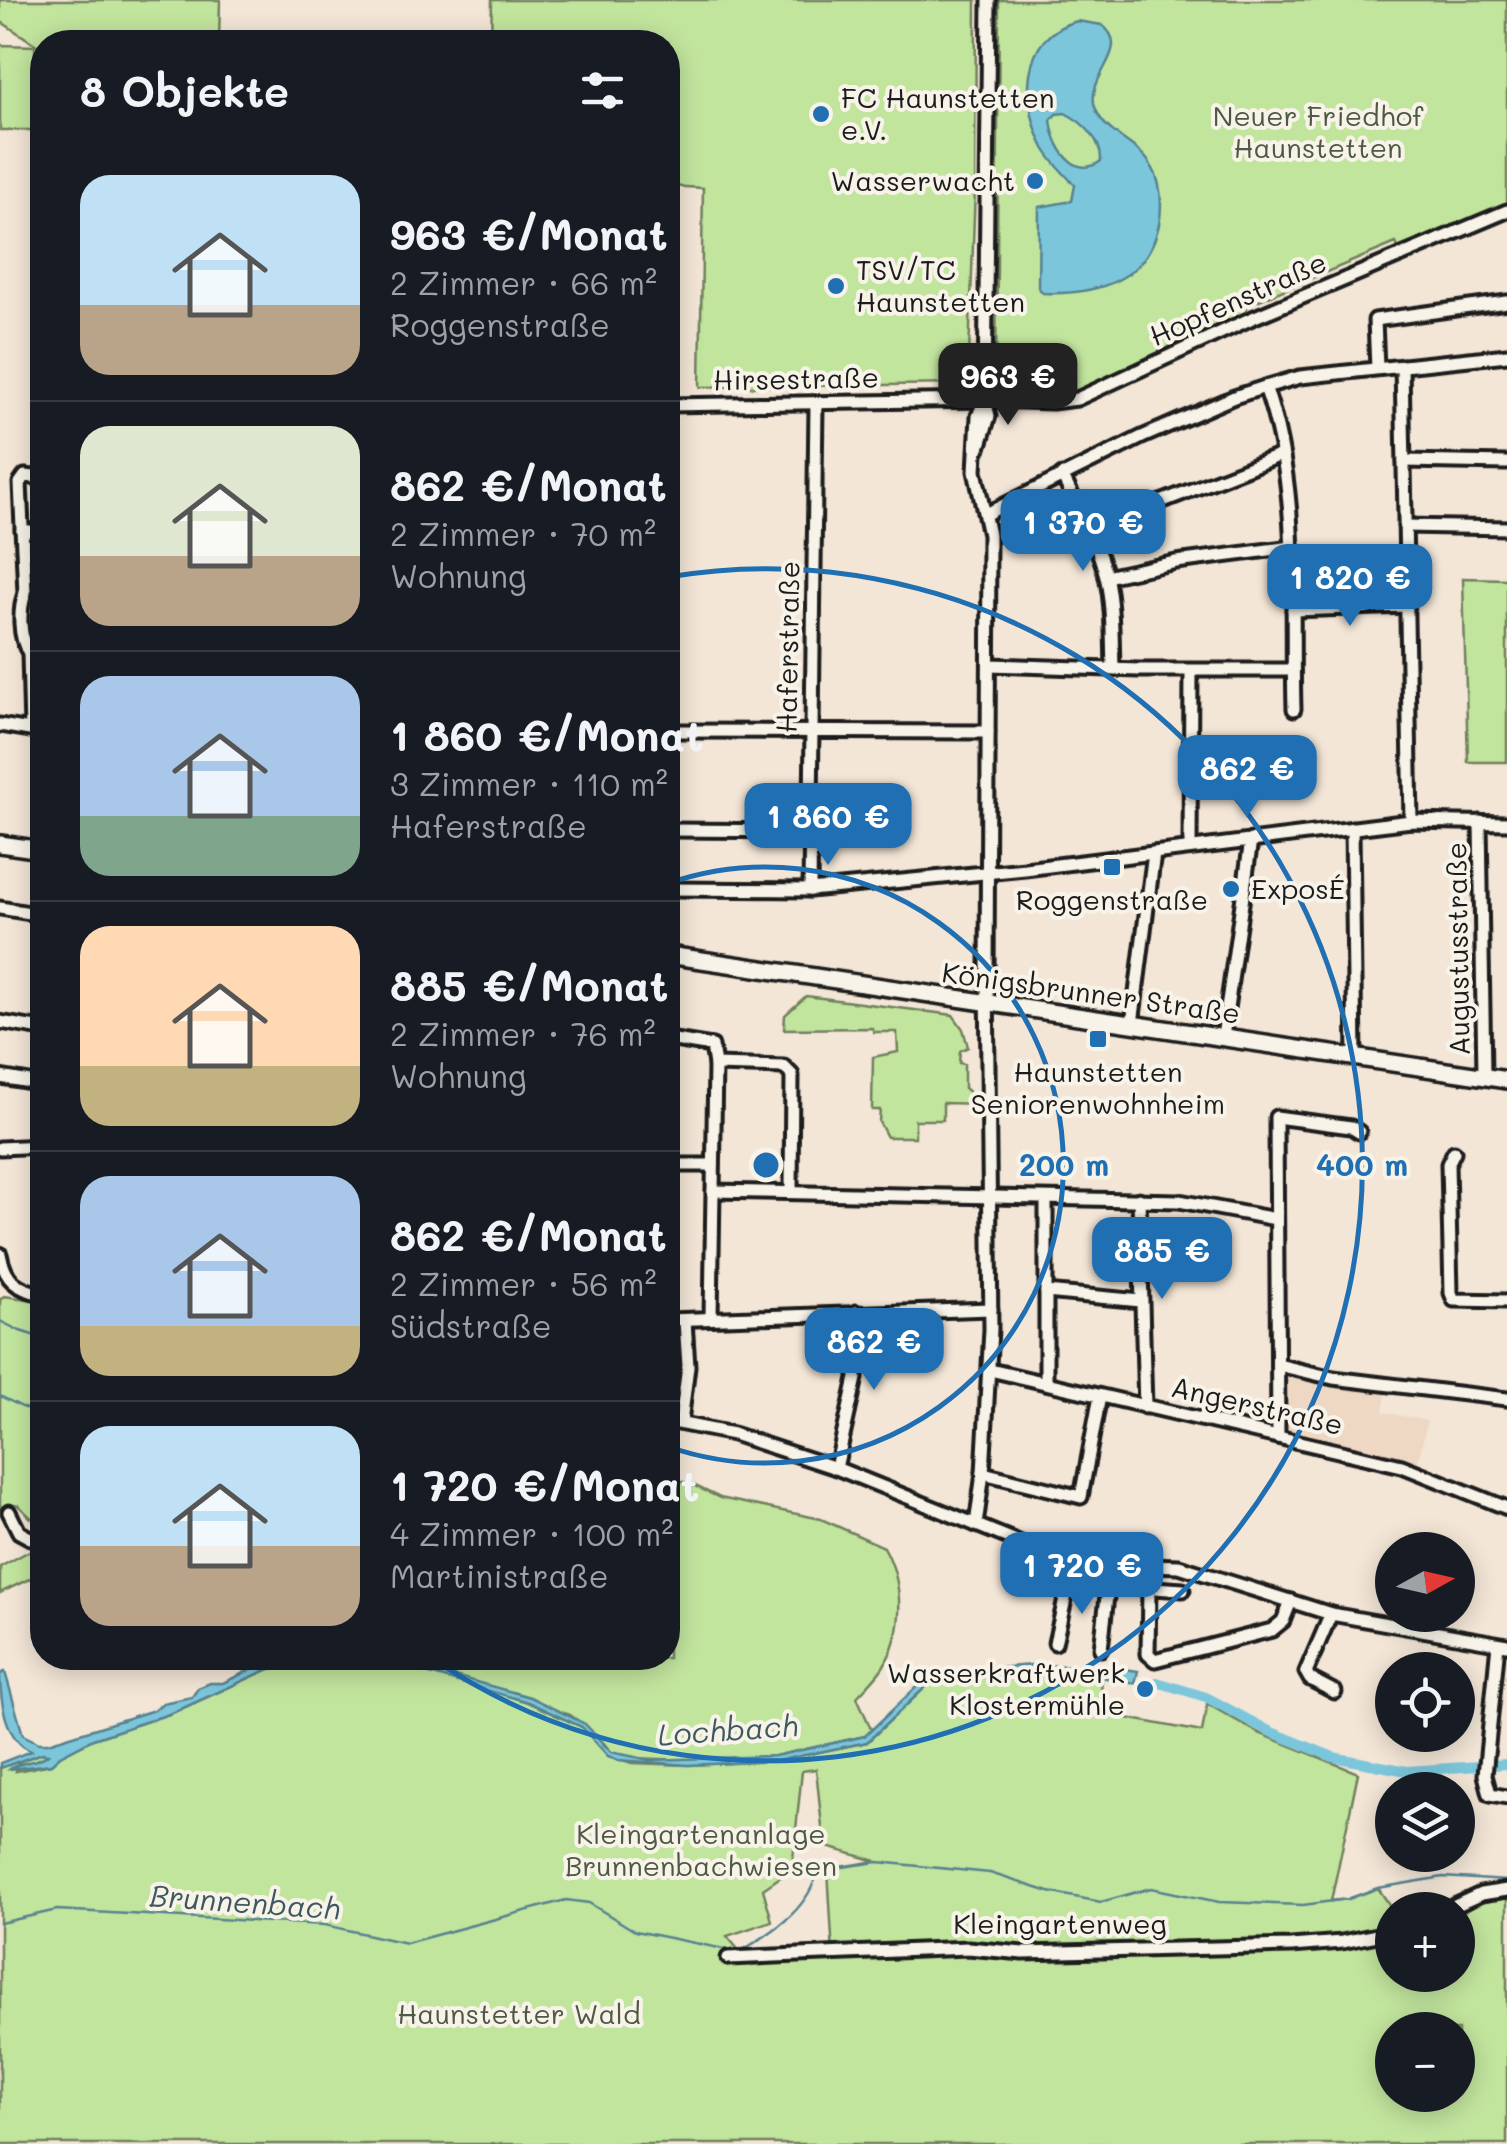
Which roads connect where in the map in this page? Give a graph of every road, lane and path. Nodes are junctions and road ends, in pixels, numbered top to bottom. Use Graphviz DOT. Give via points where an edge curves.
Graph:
graph roads {
  1 [pos="989,0"];
  2 [pos="1507,211"];
  3 [pos="1507,302"];
  4 [pos="1507,355"];
  5 [pos="1402,366"];
  6 [pos="1377,368"];
  7 [pos="1265,387"];
  8 [pos="984,400"];
  9 [pos="816,405"];
  10 [pos="680,406"];
  11 [pos="1281,454"];
  12 [pos="1404,460"];
  13 [pos="1507,463"];
  14 [pos="1062,475"];
  15 [pos="30,477"];
  16 [pos="986,514"];
  17 [pos="1405,526"];
  18 [pos="1507,528"];
  19 [pos="22,530"];
  20 [pos="1089,530"];
  21 [pos="30,531"];
  22 [pos="1292,547"];
  23 [pos="1106,577"];
  24 [pos="1406,606"];
  25 [pos="1293,610"];
  26 [pos="989,665"];
  27 [pos="1112,670"];
  28 [pos="1293,670"];
  29 [pos="30,671"];
  30 [pos="1191,671"];
  31 [pos="1294,709"];
  32 [pos="0,725"];
  33 [pos="30,730"];
  34 [pos="680,731"];
  35 [pos="812,731"];
  36 [pos="988,732"];
  37 [pos="1411,821"];
  38 [pos="1480,822"];
  39 [pos="1507,823"];
  40 [pos="1352,828"];
  41 [pos="680,830"];
  42 [pos="810,831"];
  43 [pos="1251,840"];
  44 [pos="0,844"];
  45 [pos="30,848"];
  46 [pos="1190,848"];
  47 [pos="1154,853"];
  48 [pos="988,873"];
  49 [pos="680,889"];
  50 [pos="810,890"];
  51 [pos="0,908"];
  52 [pos="30,913"];
  53 [pos="680,958"];
  54 [pos="988,1002"];
  55 [pos="0,1022"];
  56 [pos="1132,1024"];
  57 [pos="30,1027"];
  58 [pos="1222,1037"];
  59 [pos="680,1041"];
  60 [pos="1355,1057"];
  61 [pos="715,1065"];
  62 [pos="1484,1076"];
  63 [pos="0,1078"];
  64 [pos="1507,1080"];
  65 [pos="30,1082"];
  66 [pos="1359,1132"];
  67 [pos="30,1147"];
  68 [pos="0,1148"];
  69 [pos="1454,1152"];
  70 [pos="713,1164"];
  71 [pos="680,1165"];
  72 [pos="713,1191"];
  73 [pos="791,1191"];
  74 [pos="991,1199"];
  75 [pos="1046,1199"];
  76 [pos="1139,1199"];
  77 [pos="1276,1218"];
  78 [pos="0,1254"];
  79 [pos="4,1284"];
  80 [pos="30,1290"];
  81 [pos="1046,1292"];
  82 [pos="1141,1300"];
  83 [pos="1507,1301"];
  84 [pos="991,1309"];
  85 [pos="856,1312"];
  86 [pos="711,1318"];
  87 [pos="680,1321"];
  88 [pos="685,1321"];
  89 [pos="1278,1366"];
  90 [pos="990,1370"];
  91 [pos="1046,1383"];
  92 [pos="1100,1396"];
  93 [pos="680,1397"];
  94 [pos="1507,1399"];
  95 [pos="1145,1406"];
  96 [pos="680,1422"];
  97 [pos="1278,1436"];
  98 [pos="836,1468"];
  99 [pos="983,1472"];
  100 [pos="1507,1508"];
  101 [pos="9,1512"];
  102 [pos="976,1525"];
  103 [pos="30,1538"];
  104 [pos="1048,1554"];
  105 [pos="1069,1582"];
  106 [pos="1108,1587"];
  107 [pos="1148,1588"];
  108 [pos="1183,1590"];
  109 [pos="1291,1601"];
  110 [pos="1331,1614"];
  111 [pos="1055,1642"];
  112 [pos="1503,1644"];
  113 [pos="1102,1649"];
  114 [pos="1335,1692"];
  115 [pos="1507,1797"];
  116 [pos="1507,1890"];
  117 [pos="1475,1897"];
  118 [pos="1375,1935"];
  119 [pos="728,1958"];
  1 -- 8 [label="street"];
  2 -- 8 [label="street, Hopfenstraße" via="1077,399"];
  3 -- 6 [label="street" via="1375,320"];
  4 -- 5 [label="street"];
  5 -- 6 [label="street"];
  5 -- 12 [label="street"];
  6 -- 7 [label="street"];
  7 -- 11 [label="street"];
  7 -- 14 [label="street"];
  8 -- 9 [label="street, Hirsestraße"];
  8 -- 16 [label="street" via="977,487"];
  9 -- 10 [label="street, Hirsestraße"];
  9 -- 35 [label="street, Haferstraße"];
  11 -- 20 [label="street"];
  11 -- 22 [label="street"];
  12 -- 13 [label="street"];
  12 -- 17 [label="street"];
  14 -- 16 [label="street"];
  14 -- 20 [label="street"];
  15 -- 19 [label="street" via="20,483"];
  16 -- 26 [label="street"];
  17 -- 18 [label="street"];
  17 -- 24 [label="street"];
  19 -- 21 [label="street"];
  19 -- 29 [label="street" via="22,630"];
  20 -- 23 [label="street"];
  22 -- 23 [label="street"];
  22 -- 25 [label="street"];
  23 -- 27 [label="street"];
  24 -- 25 [label="street"];
  24 -- 37 [label="street"];
  25 -- 28 [label="street"];
  26 -- 27 [label="street"];
  26 -- 36 [label="street"];
  27 -- 30 [label="street"];
  28 -- 30 [label="street"];
  28 -- 31 [label="street"];
  30 -- 46 [label="street"];
  32 -- 33 [label="street"];
  34 -- 35 [label="street"];
  35 -- 36 [label="street"];
  35 -- 42 [label="street, Haferstraße"];
  36 -- 48 [label="street"];
  37 -- 38 [label="street"];
  37 -- 40 [label="street"];
  38 -- 39 [label="street"];
  38 -- 62 [label="street, Augustusstraße"];
  40 -- 43 [label="street"];
  40 -- 60 [label="street"];
  41 -- 42 [label="street"];
  42 -- 50 [label="street, Haferstraße"];
  43 -- 46 [label="street"];
  43 -- 58 [label="street"];
  44 -- 45 [label="main road"];
  46 -- 47 [label="street"];
  47 -- 48 [label="street"];
  47 -- 56 [label="street"];
  48 -- 50 [label="street"];
  48 -- 54 [label="street"];
  49 -- 50 [label="street"];
  51 -- 52 [label="street"];
  53 -- 54 [label="main road, Königsbrunner Straße"];
  54 -- 56 [label="main road, Königsbrunner Straße"];
  54 -- 74 [label="street"];
  55 -- 57 [label="street"];
  56 -- 58 [label="main road, Königsbrunner Straße"];
  58 -- 60 [label="main road, Königsbrunner Straße"];
  59 -- 61 [label="street" via="712,1046"];
  60 -- 62 [label="main road, Königsbrunner Straße"];
  61 -- 70 [label="street"];
  61 -- 73 [label="street" via="784,1068 792,1075"];
  62 -- 64 [label="main road, Königsbrunner Straße"];
  63 -- 65 [label="street"];
  66 -- 77 [label="street" via="1276,1117"];
  67 -- 68 [label="street"];
  69 -- 83 [label="street" via="1448,1164 1451,1293 1454,1300"];
  70 -- 71 [label="street"];
  70 -- 72 [label="street"];
  72 -- 73 [label="street"];
  72 -- 86 [label="street"];
  73 -- 74 [label="street"];
  74 -- 75 [label="street"];
  74 -- 84 [label="street"];
  75 -- 76 [label="street"];
  75 -- 81 [label="street"];
  76 -- 77 [label="street"];
  76 -- 82 [label="street"];
  77 -- 89 [label="street"];
  78 -- 79 [label="street"];
  79 -- 80 [label="street"];
  81 -- 82 [label="street"];
  81 -- 91 [label="street"];
  82 -- 95 [label="street"];
  84 -- 85 [label="street"];
  84 -- 90 [label="street"];
  85 -- 86 [label="street"];
  85 -- 98 [label="street" via="856,1378"];
  86 -- 88 [label="street"];
  87 -- 88 [label="street"];
  88 -- 93 [label="street" via="688,1366"];
  89 -- 94 [label="street"];
  89 -- 97 [label="street"];
  90 -- 91 [label="street, Angerstraße"];
  90 -- 99 [label="street"];
  91 -- 92 [label="street, Angerstraße"];
  92 -- 95 [label="street, Angerstraße"];
  92 -- 99 [label="street" via="1081,1496"];
  95 -- 97 [label="street, Angerstraße"];
  96 -- 98 [label="street"];
  97 -- 100 [label="street, Angerstraße" via="1402,1466"];
  98 -- 102 [label="street"];
  99 -- 102 [label="street"];
  101 -- 103 [label="street"];
  102 -- 104 [label="street"];
  104 -- 105 [label="street" via="1048,1564"];
  104 -- 109 [label="street" via="1088,1563 1179,1566"];
  105 -- 106 [label="street"];
  105 -- 111 [label="street"];
  106 -- 107 [label="street"];
  106 -- 113 [label="street"];
  107 -- 108 [label="street"];
  107 -- 109 [label="street" via="1148,1654 1154,1660 1272,1630"];
  109 -- 110 [label="street"];
  110 -- 112 [label="street"];
  110 -- 114 [label="street" via="1306,1672"];
  112 -- 115 [label="street" via="1485,1775 1490,1794"];
  116 -- 117 [label="street"];
  118 -- 119 [label="street, Kleingartenweg" via="1291,1946"];
}
